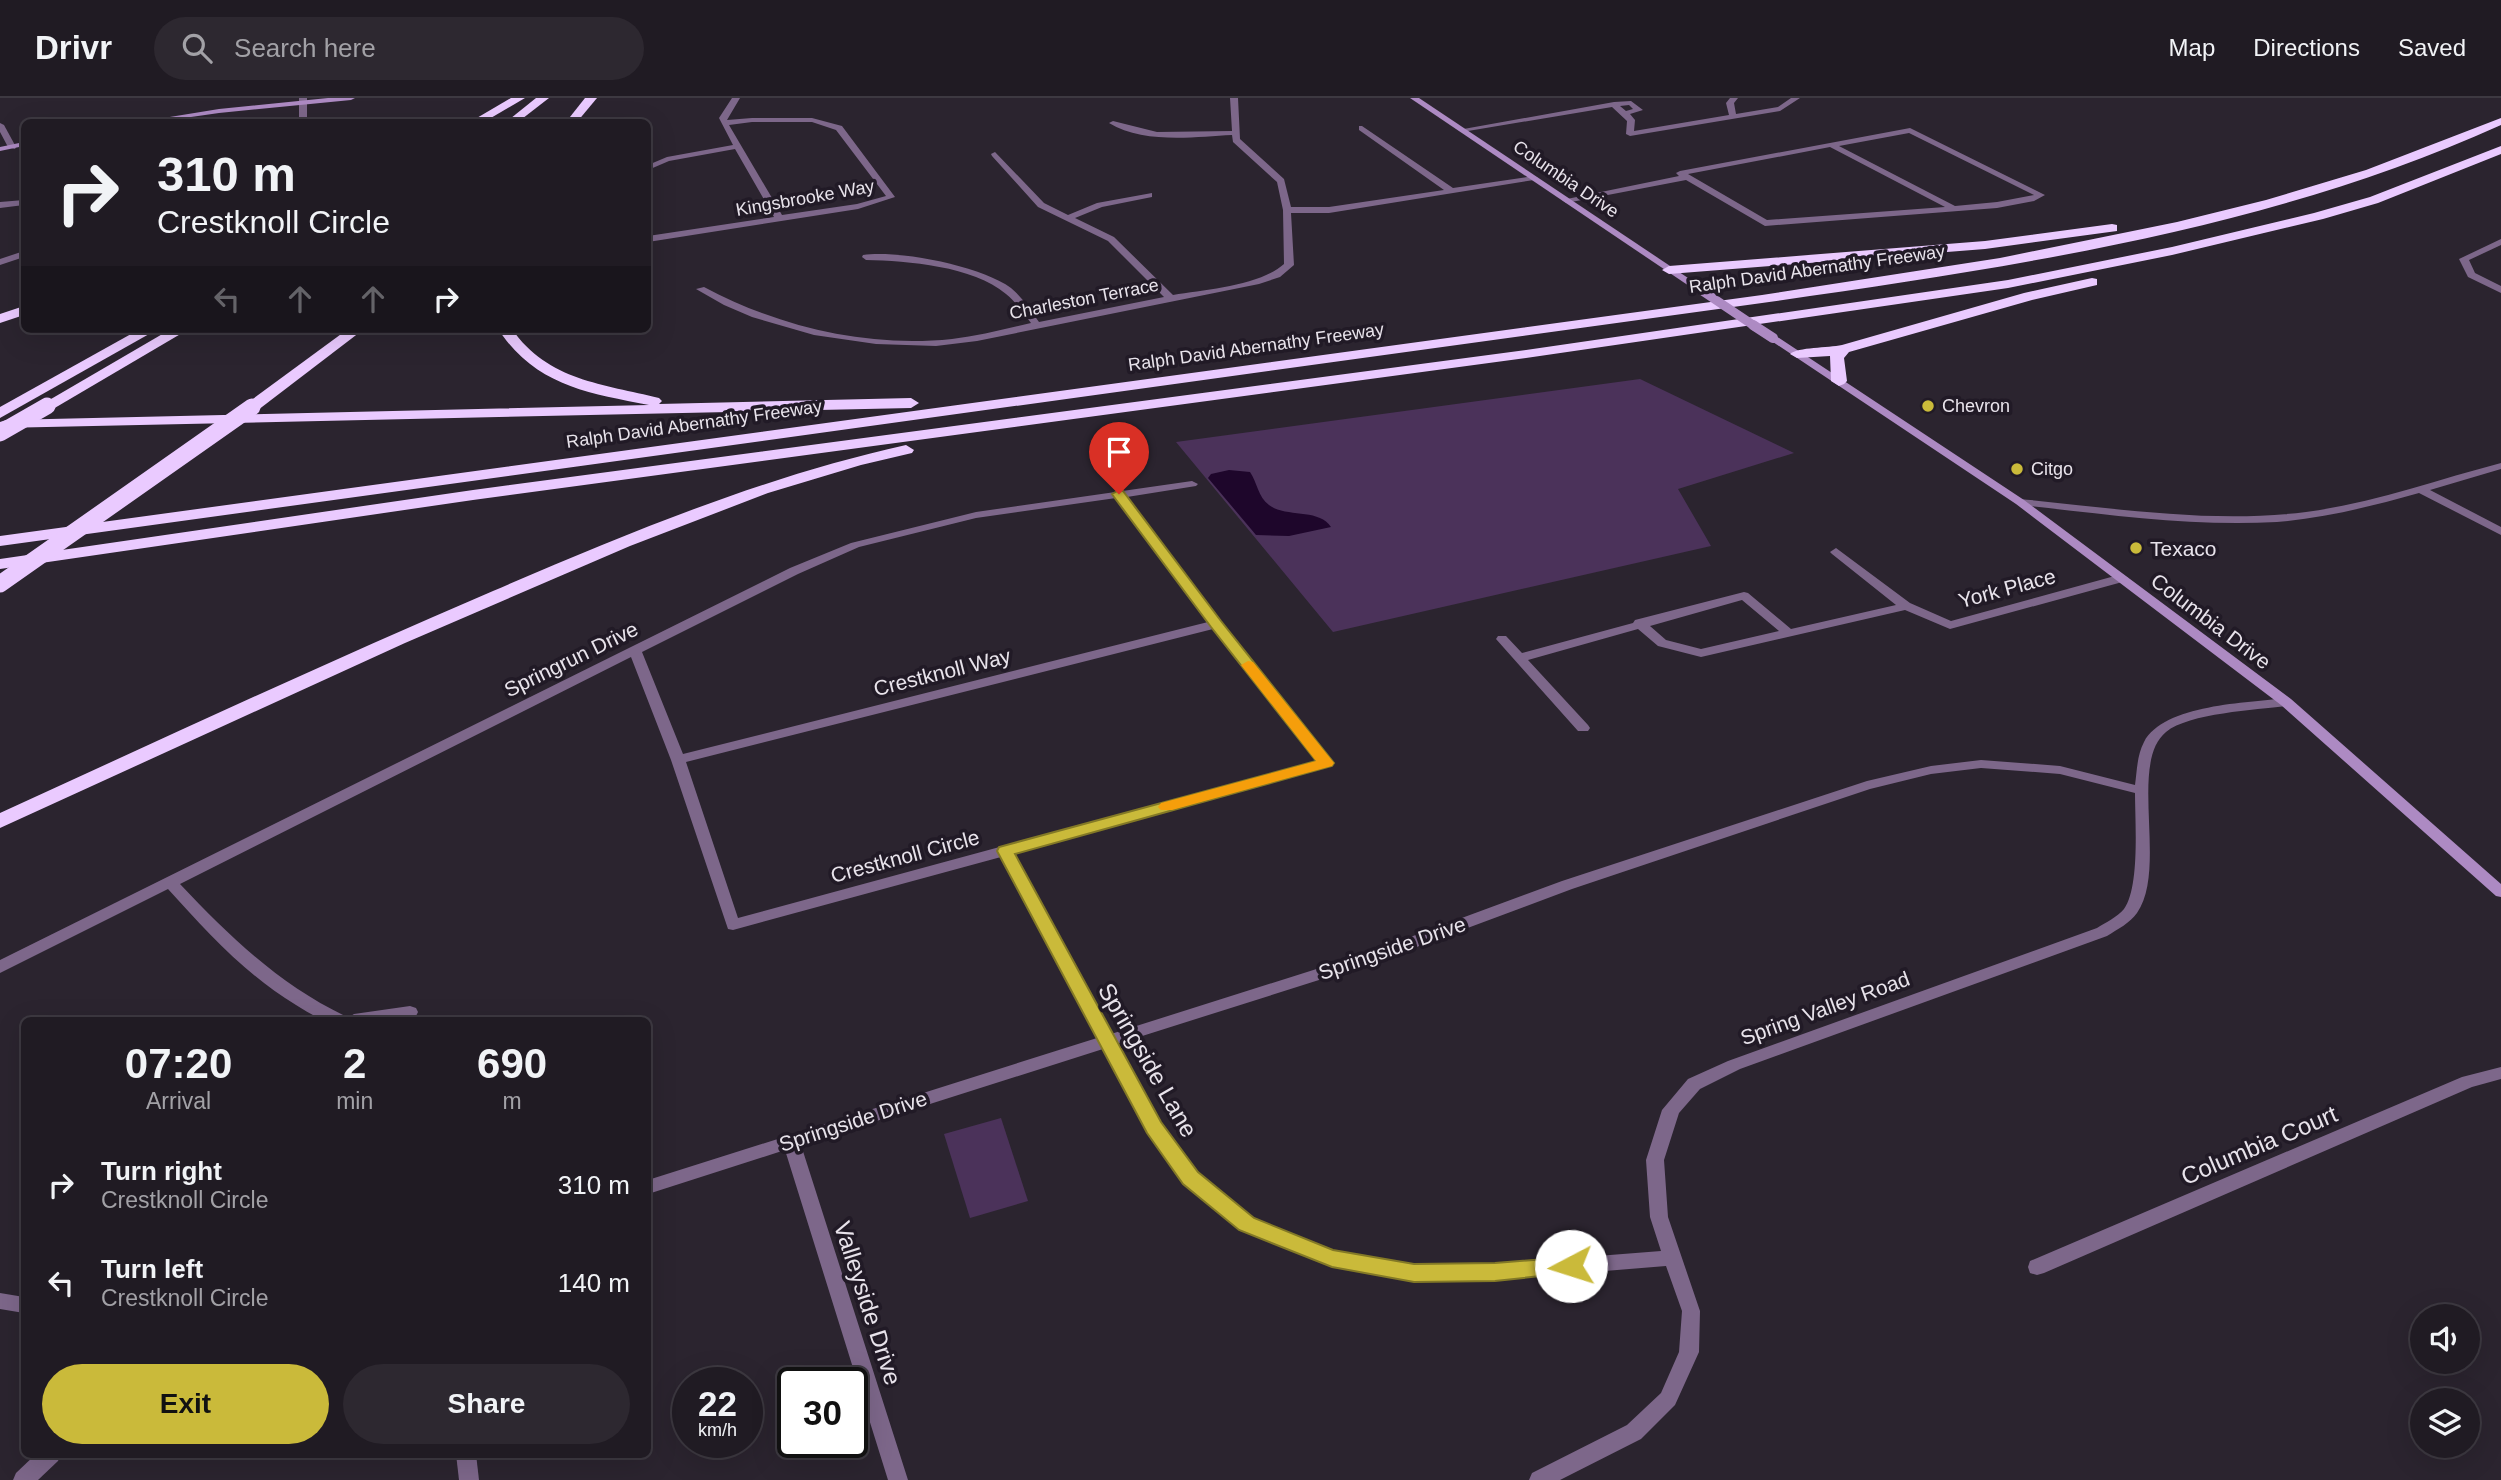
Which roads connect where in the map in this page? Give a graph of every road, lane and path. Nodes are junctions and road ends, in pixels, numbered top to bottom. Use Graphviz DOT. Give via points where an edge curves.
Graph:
graph roads {
  1 [pos="351,98"];
  2 [pos="519,98"];
  3 [pos="543,98"];
  4 [pos="592,98"];
  5 [pos="736,98"];
  6 [pos="1234,98"];
  7 [pos="1414,98"];
  8 [pos="1734,98"];
  9 [pos="1796,98"];
  10 [pos="304,100"];
  11 [pos="1614,104"];
  12 [pos="1626,113"];
  13 [pos="1733,116"];
  14 [pos="165,119"];
  15 [pos="303,119"];
  16 [pos="482,119"];
  17 [pos="493,119"];
  18 [pos="515,119"];
  19 [pos="575,119"];
  20 [pos="2501,121"];
  21 [pos="724,123"];
  22 [pos="1113,123"];
  23 [pos="0,125"];
  24 [pos="1362,128"];
  25 [pos="1462,130"];
  26 [pos="1235,133"];
  27 [pos="21,144"];
  28 [pos="1832,145"];
  29 [pos="12,146"];
  30 [pos="736,147"];
  31 [pos="0,149"];
  32 [pos="2501,150"];
  33 [pos="995,154"];
  34 [pos="651,167"];
  35 [pos="1687,177"];
  36 [pos="1534,178"];
  37 [pos="1451,191"];
  38 [pos="1149,195"];
  39 [pos="1566,200"];
  40 [pos="2374,200"];
  41 [pos="2280,201"];
  42 [pos="21,202"];
  43 [pos="0,205"];
  44 [pos="1954,208"];
  45 [pos="1287,210"];
  46 [pos="1067,218"];
  47 [pos="780,219"];
  48 [pos="651,239"];
  49 [pos="2501,242"];
  50 [pos="21,255"];
  51 [pos="866,257"];
  52 [pos="0,262"];
  53 [pos="1286,269"];
  54 [pos="1300,270"];
  55 [pos="1669,270"];
  56 [pos="701,289"];
  57 [pos="2501,290"];
  58 [pos="1171,298"];
  59 [pos="21,311"];
  60 [pos="0,319"];
  61 [pos="1037,325"];
  62 [pos="144,333"];
  63 [pos="175,333"];
  64 [pos="352,333"];
  65 [pos="508,333"];
  66 [pos="1844,349"];
  67 [pos="1797,354"];
  68 [pos="1307,361"];
  69 [pos="1839,381"];
  70 [pos="743,408"];
  71 [pos="5,410"];
  72 [pos="1090,413"];
  73 [pos="0,425"];
  74 [pos="0,433"];
  75 [pos="2501,466"];
  76 [pos="1192,484"];
  77 [pos="2419,489"];
  78 [pos="1119,494"];
  79 [pos="2020,502"];
  80 [pos="2501,532"];
  81 [pos="0,541"];
  82 [pos="1836,552"];
  83 [pos="0,564"];
  84 [pos="2122,578"];
  85 [pos="0,584"];
  86 [pos="1906,607"];
  87 [pos="1639,623"];
  88 [pos="1216,624"];
  89 [pos="1790,634"];
  90 [pos="1502,639"];
  91 [pos="635,650"];
  92 [pos="1519,658"];
  93 [pos="2286,702"];
  94 [pos="1583,728"];
  95 [pos="678,760"];
  96 [pos="2143,791"];
  97 [pos="0,821"];
  98 [pos="1005,851"];
  99 [pos="170,882"];
  100 [pos="2501,891"];
  101 [pos="0,967"];
  102 [pos="410,1013"];
  103 [pos="332,1017"];
  104 [pos="378,1017"];
  105 [pos="1106,1040"];
  106 [pos="2501,1073"];
  107 [pos="790,1142"];
  108 [pos="651,1186"];
  109 [pos="1671,1258"];
  110 [pos="2037,1267"];
  111 [pos="0,1301"];
  112 [pos="21,1304"];
  113 [pos="47,1458"];
  114 [pos="466,1458"];
  115 [pos="23,1480"];
  116 [pos="469,1480"];
  117 [pos="898,1480"];
  118 [pos="1539,1480"];
  1 -- 10 [label="main road"];
  2 -- 16 [label="highway"];
  2 -- 17 [label="highway"];
  3 -- 18 [label="highway"];
  4 -- 19 [label="highway"];
  5 -- 21 [label="street"];
  6 -- 26 [label="street"];
  7 -- 25 [label="main road, Columbia Drive"];
  8 -- 13 [label="street" via="1730,103"];
  9 -- 13 [label="street" via="1780,109"];
  10 -- 14 [label="main road"];
  10 -- 15 [label="street"];
  11 -- 12 [label="street"];
  11 -- 12 [label="street" via="1631,103 1639,110"];
  11 -- 25 [label="street"];
  12 -- 13 [label="street" via="1631,120 1630,134"];
  20 -- 41 [label="highway, Ralph David Abernathy Freeway" via="2383,170"];
  21 -- 30 [label="street"];
  21 -- 47 [label="street, Kingsbrooke Way" via="780,119 839,128 891,197"];
  22 -- 26 [label="street" via="1155,134"];
  23 -- 29 [label="street"];
  24 -- 37 [label="street"];
  25 -- 36 [label="main road, Columbia Drive"];
  26 -- 45 [label="street" via="1236,140 1281,181"];
  27 -- 29 [label="main road"];
  28 -- 35 [label="street" via="1680,173"];
  28 -- 44 [label="street"];
  28 -- 44 [label="street" via="1910,130 2041,195"];
  29 -- 31 [label="main road"];
  30 -- 34 [label="street" via="667,159"];
  30 -- 47 [label="street"];
  32 -- 40 [label="highway, Ralph David Abernathy Freeway"];
  33 -- 46 [label="street" via="1041,205"];
  35 -- 39 [label="street"];
  35 -- 44 [label="street" via="1765,223"];
  36 -- 37 [label="street"];
  36 -- 39 [label="main road, Columbia Drive"];
  37 -- 45 [label="street" via="1329,210"];
  38 -- 46 [label="street" via="1100,205"];
  39 -- 55 [label="main road, Columbia Drive"];
  40 -- 66 [label="highway" via="2217,252 2029,296"];
  40 -- 72 [label="highway, Ralph David Abernathy Freeway" via="2185,248 2008,284"];
  41 -- 55 [label="highway" via="1985,245"];
  41 -- 68 [label="highway, Ralph David Abernathy Freeway" via="2156,232 1987,265"];
  42 -- 43 [label="street"];
  45 -- 53 [label="street"];
  46 -- 58 [label="street" via="1111,239"];
  47 -- 48 [label="street, Kingsbrooke Way"];
  49 -- 57 [label="street" via="2464,259 2471,275"];
  50 -- 52 [label="street"];
  51 -- 61 [label="street" via="916,260 994,283 1013,296"];
  53 -- 54 [label="street"];
  53 -- 58 [label="street, Charleston Terrace" via="1259,281"];
  55 -- 67 [label="main road, Columbia Drive, bridge"];
  56 -- 61 [label="street, Charleston Terrace" via="761,317 869,339 938,343"];
  58 -- 61 [label="street, Charleston Terrace"];
  59 -- 60 [label="highway"];
  62 -- 71 [label="highway"];
  63 -- 74 [label="highway, bridge"];
  64 -- 85 [label="highway, bridge"];
  65 -- 70 [label="highway" via="519,351 545,370 577,384 654,401"];
  66 -- 67 [label="highway"];
  66 -- 69 [label="highway" via="1837,357"];
  67 -- 69 [label="main road, Columbia Drive"];
  68 -- 70 [label="highway" via="946,401"];
  68 -- 81 [label="highway, Ralph David Abernathy Freeway"];
  69 -- 79 [label="main road, Columbia Drive"];
  70 -- 73 [label="highway"];
  72 -- 83 [label="highway, Ralph David Abernathy Freeway"];
  72 -- 97 [label="highway" via="820,470 676,520 448,617"];
  75 -- 77 [label="street"];
  76 -- 78 [label="street, Springrun Drive"];
  77 -- 79 [label="street" via="2280,518 2182,518"];
  77 -- 80 [label="street"];
  78 -- 88 [label="street, Crestknoll Circle"];
  78 -- 91 [label="street, Springrun Drive" via="976,515 855,545"];
  79 -- 84 [label="main road, Columbia Drive"];
  82 -- 86 [label="street, York Place"];
  84 -- 86 [label="street, York Place" via="1950,625"];
  84 -- 93 [label="main road, Columbia Drive"];
  86 -- 89 [label="street"];
  87 -- 89 [label="street" via="1662,643 1701,653"];
  87 -- 89 [label="street" via="1744,596"];
  87 -- 92 [label="street"];
  88 -- 95 [label="street, Crestknoll Way"];
  88 -- 98 [label="street, Crestknoll Circle" via="1326,763"];
  90 -- 92 [label="street"];
  91 -- 95 [label="street, Crestknoll Circle"];
  91 -- 99 [label="street, Springrun Drive"];
  92 -- 94 [label="street"];
  93 -- 96 [label="street, Spring Valley Road" via="2181,720 2160,730 2146,748"];
  93 -- 100 [label="main road, Columbia Drive"];
  95 -- 98 [label="street, Crestknoll Circle" via="733,925"];
  96 -- 105 [label="street, Springside Drive" via="2060,770 1981,764 1867,785 1567,885 1373,957"];
  96 -- 109 [label="street, Spring Valley Road" via="2142,883 2131,911 2102,932 1734,1065 1694,1084 1671,1110 1655,1160 1659,1217"];
  98 -- 105 [label="street, Springside Lane"];
  99 -- 101 [label="street, Springrun Drive"];
  99 -- 103 [label="street" via="242,959"];
  102 -- 104 [label="street"];
  105 -- 107 [label="street, Springside Drive"];
  105 -- 109 [label="street, Springside Lane" via="1154,1128 1191,1178 1247,1224 1332,1258 1414,1273 1495,1272"];
  106 -- 110 [label="street, Columbia Court" via="2468,1082"];
  107 -- 108 [label="street, Springside Drive"];
  107 -- 117 [label="street, Valleyside Drive"];
  109 -- 118 [label="street, Spring Valley Road" via="1691,1311 1689,1352 1668,1399 1634,1432"];
  111 -- 112 [label="street"];
  113 -- 115 [label="street"];
  114 -- 116 [label="street"];
}
